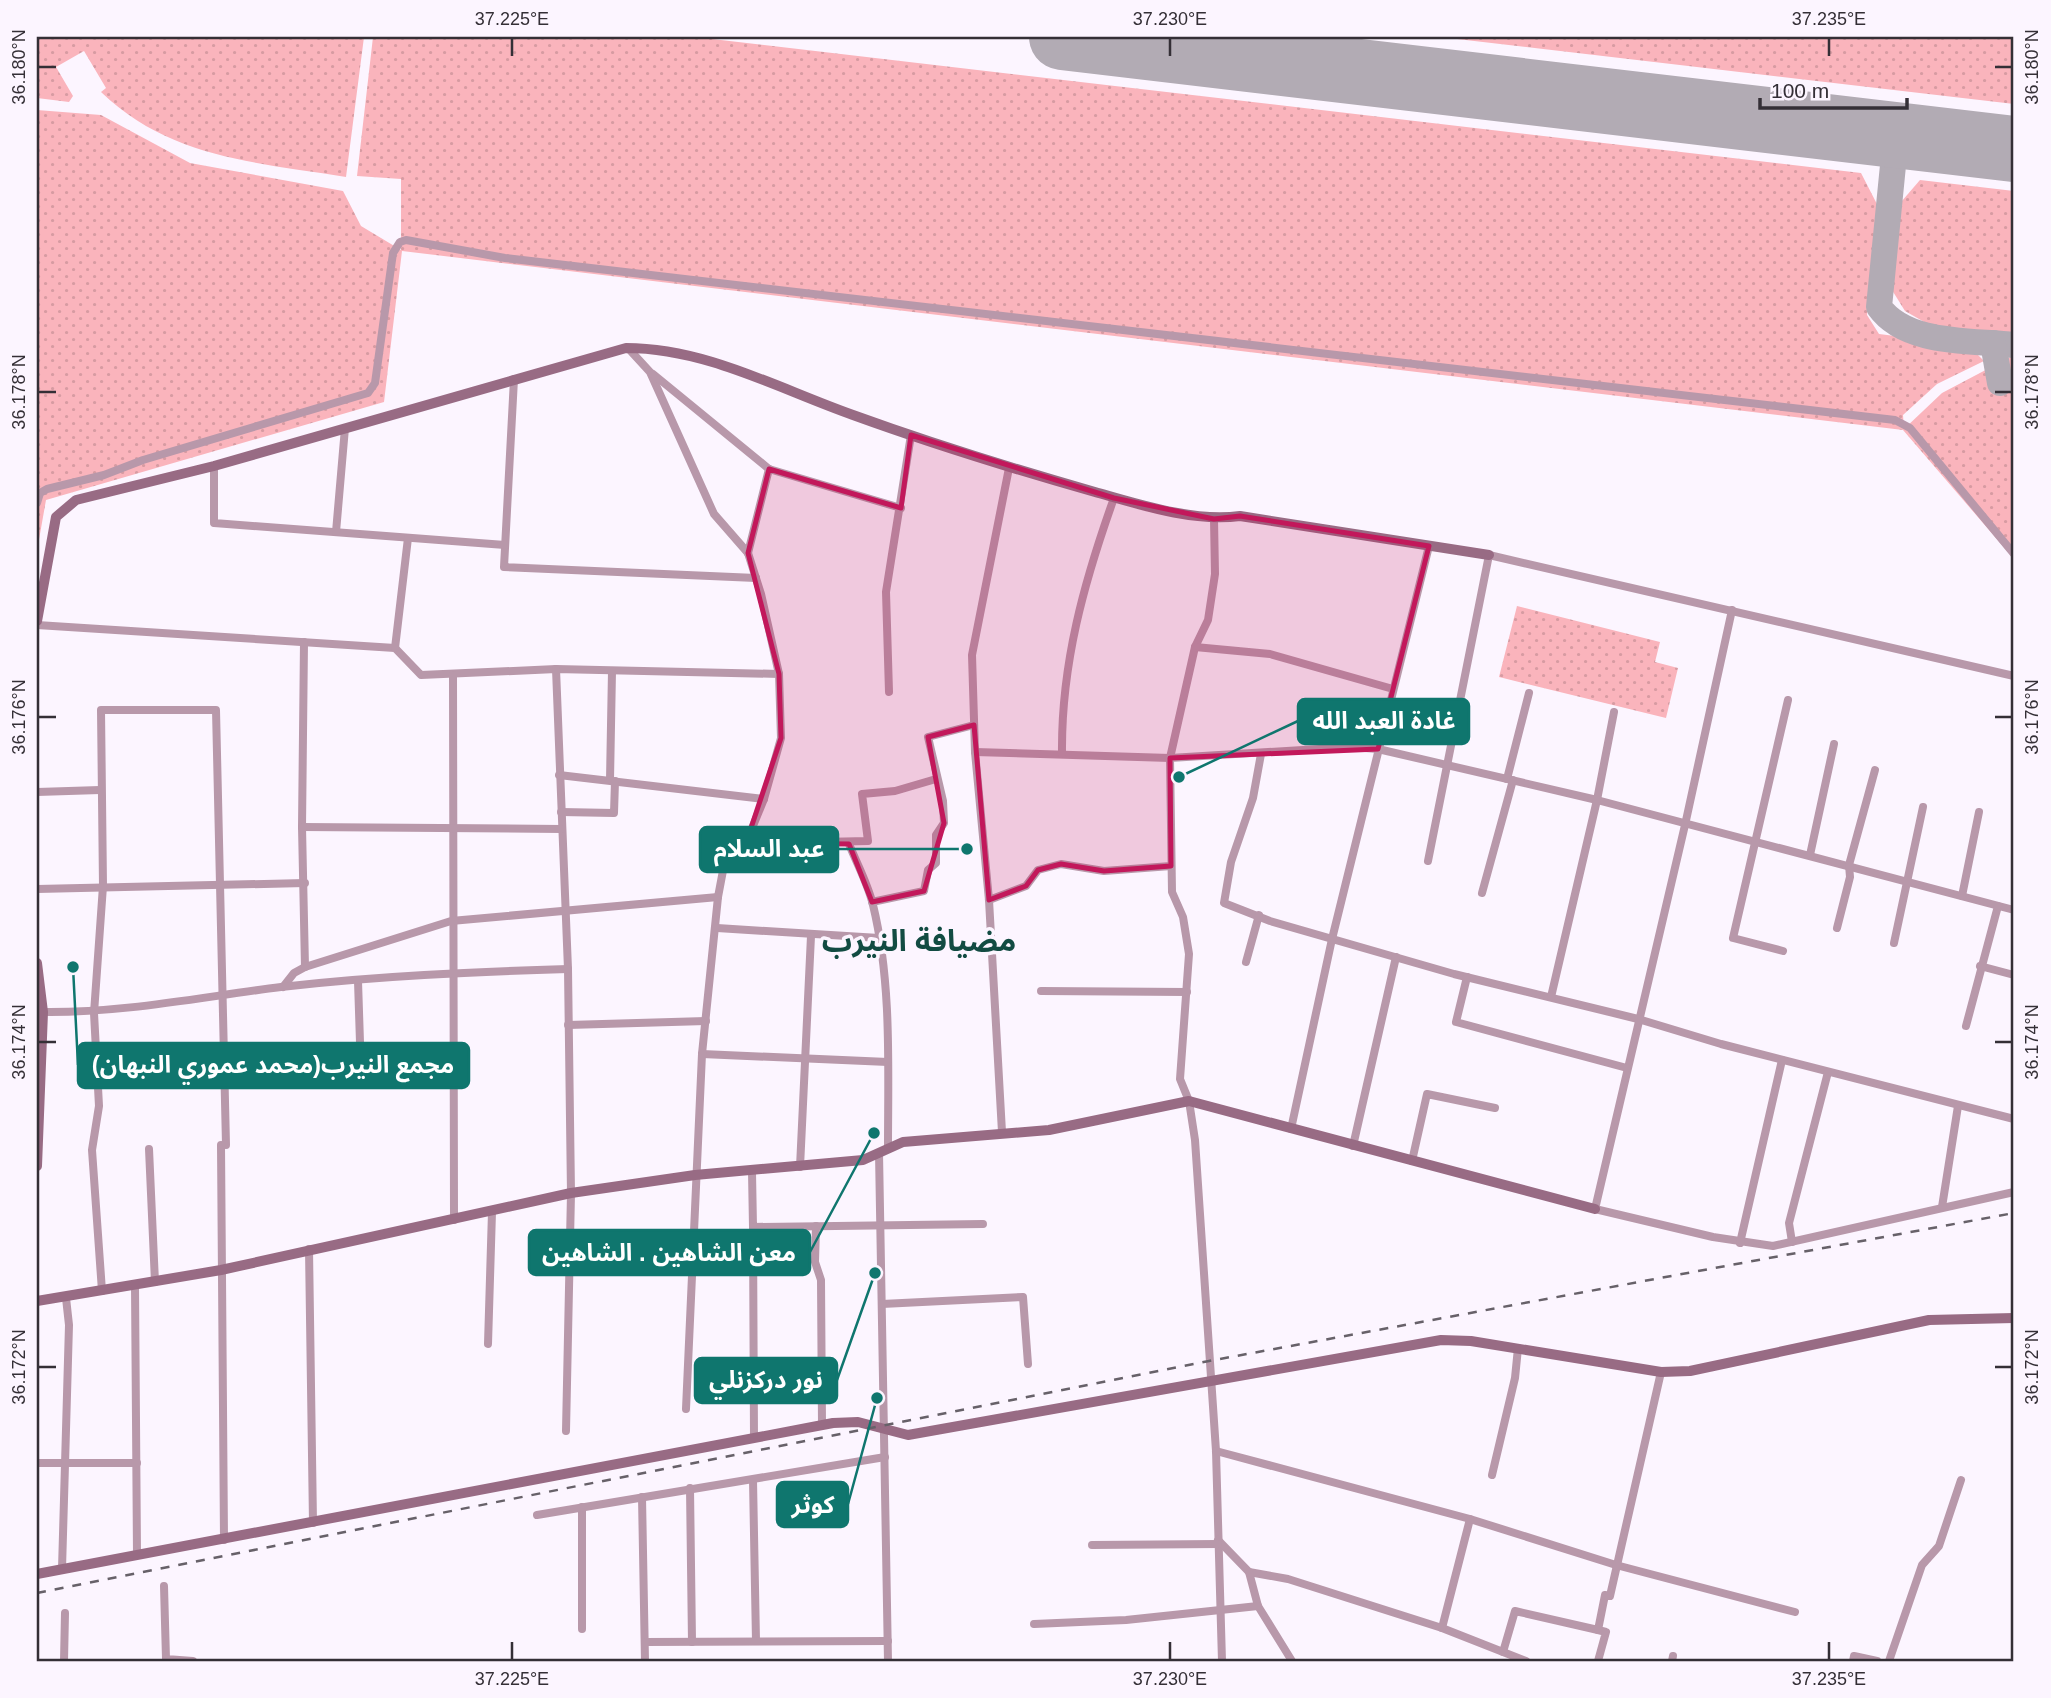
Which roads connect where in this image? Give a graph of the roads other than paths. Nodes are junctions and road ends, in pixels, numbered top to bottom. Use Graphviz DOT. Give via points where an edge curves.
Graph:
graph roads {
  1 [pos="628,348"];
  2 [pos="650,372"];
  3 [pos="514,379"];
  4 [pos="345,428"];
  5 [pos="911,435"];
  6 [pos="214,466"];
  7 [pos="1009,468"];
  8 [pos="769,470"];
  9 [pos="1114,498"];
  10 [pos="37,503"];
  11 [pos="901,508"];
  12 [pos="1214,519"];
  13 [pos="336,532"];
  14 [pos="408,538"];
  15 [pos="505,545"];
  16 [pos="1429,547"];
  17 [pos="748,553"];
  18 [pos="2014,554"];
  19 [pos="1489,555"];
  20 [pos="756,578"];
  21 [pos="1732,610"];
  22 [pos="37,623"];
  23 [pos="304,642"];
  24 [pos="1195,647"];
  25 [pos="395,648"];
  26 [pos="556,669"];
  27 [pos="612,671"];
  28 [pos="779,674"];
  29 [pos="453,675"];
  30 [pos="2014,676"];
  31 [pos="1393,689"];
  32 [pos="889,692"];
  33 [pos="1529,692"];
  34 [pos="1788,701"];
  35 [pos="1614,712"];
  36 [pos="974,725"];
  37 [pos="1834,744"];
  38 [pos="1378,748"];
  39 [pos="975,752"];
  40 [pos="1062,754"];
  41 [pos="1261,754"];
  42 [pos="1170,758"];
  43 [pos="1448,766"];
  44 [pos="1875,770"];
  45 [pos="559,775"];
  46 [pos="936,779"];
  47 [pos="1510,780"];
  48 [pos="612,781"];
  49 [pos="100,790"];
  50 [pos="37,792"];
  51 [pos="764,799"];
  52 [pos="1597,800"];
  53 [pos="1923,807"];
  54 [pos="561,812"];
  55 [pos="1979,812"];
  56 [pos="1685,825"];
  57 [pos="302,827"];
  58 [pos="455,828"];
  59 [pos="562,829"];
  60 [pos="746,843"];
  61 [pos="849,844"];
  62 [pos="1755,844"];
  63 [pos="1810,855"];
  64 [pos="1428,861"];
  65 [pos="1849,865"];
  66 [pos="1171,866"];
  67 [pos="1910,882"];
  68 [pos="305,883"];
  69 [pos="220,885"];
  70 [pos="103,886"];
  71 [pos="37,888"];
  72 [pos="1482,894"];
  73 [pos="1962,896"];
  74 [pos="718,897"];
  75 [pos="989,900"];
  76 [pos="873,902"];
  77 [pos="1997,906"];
  78 [pos="2014,910"];
  79 [pos="565,911"];
  80 [pos="1259,915"];
  81 [pos="451,921"];
  82 [pos="716,928"];
  83 [pos="1838,928"];
  84 [pos="811,936"];
  85 [pos="879,938"];
  86 [pos="1332,939"];
  87 [pos="1894,943"];
  88 [pos="1783,951"];
  89 [pos="1396,957"];
  90 [pos="1246,962"];
  91 [pos="37,963"];
  92 [pos="1980,966"];
  93 [pos="305,967"];
  94 [pos="568,969"];
  95 [pos="452,972"];
  96 [pos="2014,975"];
  97 [pos="1467,977"];
  98 [pos="358,981"];
  99 [pos="283,987"];
  100 [pos="1041,991"];
  101 [pos="1187,992"];
  102 [pos="223,995"];
  103 [pos="1551,997"];
  104 [pos="43,1012"];
  105 [pos="94,1013"];
  106 [pos="1638,1019"];
  107 [pos="706,1021"];
  108 [pos="568,1025"];
  109 [pos="1966,1026"];
  110 [pos="702,1054"];
  111 [pos="803,1059"];
  112 [pos="1782,1059"];
  113 [pos="888,1062"];
  114 [pos="1627,1068"];
  115 [pos="1828,1072"];
  116 [pos="361,1073"];
  117 [pos="1189,1101"];
  118 [pos="1958,1105"];
  119 [pos="1495,1108"];
  120 [pos="2014,1119"];
  121 [pos="1291,1129"];
  122 [pos="1002,1132"];
  123 [pos="1353,1146"];
  124 [pos="38,1147"];
  125 [pos="149,1149"];
  126 [pos="883,1151"];
  127 [pos="1412,1161"];
  128 [pos="37,1166"];
  129 [pos="800,1167"];
  130 [pos="752,1172"];
  131 [pos="695,1175"];
  132 [pos="2014,1192"];
  133 [pos="571,1193"];
  134 [pos="1942,1207"];
  135 [pos="1595,1209"];
  136 [pos="492,1212"];
  137 [pos="454,1220"];
  138 [pos="983,1224"];
  139 [pos="816,1226"];
  140 [pos="881,1226"];
  141 [pos="753,1227"];
  142 [pos="1792,1242"];
  143 [pos="1740,1243"];
  144 [pos="309,1250"];
  145 [pos="221,1270"];
  146 [pos="156,1282"];
  147 [pos="135,1286"];
  148 [pos="102,1291"];
  149 [pos="66,1298"];
  150 [pos="37,1301"];
  151 [pos="882,1304"];
  152 [pos="2014,1318"];
  153 [pos="488,1344"];
  154 [pos="1518,1348"];
  155 [pos="1028,1364"];
  156 [pos="1661,1372"];
  157 [pos="1210,1380"];
  158 [pos="686,1409"];
  159 [pos="822,1425"];
  160 [pos="885,1427"];
  161 [pos="566,1431"];
  162 [pos="754,1438"];
  163 [pos="1216,1451"];
  164 [pos="885,1457"];
  165 [pos="37,1463"];
  166 [pos="63,1463"];
  167 [pos="137,1463"];
  168 [pos="1492,1475"];
  169 [pos="753,1479"];
  170 [pos="1961,1480"];
  171 [pos="690,1488"];
  172 [pos="642,1497"];
  173 [pos="582,1507"];
  174 [pos="537,1515"];
  175 [pos="1470,1519"];
  176 [pos="313,1523"];
  177 [pos="224,1540"];
  178 [pos="1218,1542"];
  179 [pos="1092,1545"];
  180 [pos="137,1555"];
  181 [pos="1615,1565"];
  182 [pos="62,1569"];
  183 [pos="1249,1572"];
  184 [pos="37,1574"];
  185 [pos="164,1586"];
  186 [pos="1258,1606"];
  187 [pos="1221,1610"];
  188 [pos="1795,1612"];
  189 [pos="65,1613"];
  190 [pos="1034,1624"];
  191 [pos="1442,1628"];
  192 [pos="582,1629"];
  193 [pos="1598,1630"];
  194 [pos="756,1641"];
  195 [pos="888,1641"];
  196 [pos="645,1642"];
  197 [pos="692,1642"];
  198 [pos="1503,1652"];
  199 [pos="64,1661"];
  200 [pos="193,1661"];
  201 [pos="645,1661"];
  202 [pos="888,1661"];
  203 [pos="1222,1661"];
  204 [pos="1292,1661"];
  205 [pos="1526,1661"];
  206 [pos="1598,1661"];
  207 [pos="1853,1661"];
  208 [pos="1877,1661"];
  209 [pos="1889,1661"];
  1 -- 2 [label="street"];
  1 -- 3 [label="street"];
  1 -- 5 [label="street" via="677,352 734,369"];
  2 -- 8 [label="street"];
  2 -- 17 [label="street" via="714,514"];
  3 -- 4 [label="street"];
  3 -- 15 [label="street"];
  4 -- 6 [label="street"];
  4 -- 13 [label="street"];
  5 -- 7 [label="street"];
  5 -- 11 [label="street"];
  6 -- 13 [label="street" via="214,523"];
  6 -- 22 [label="street" via="76,500 57,517"];
  7 -- 9 [label="street"];
  7 -- 36 [label="street" via="972,655"];
  8 -- 11 [label="street"];
  8 -- 17 [label="street"];
  9 -- 12 [label="street"];
  9 -- 40 [label="street" via="1086,578 1061,702"];
  10 -- 18 [label="street" via="47,489 365,396 375,383 393,253 406,240 505,258 1895,420 1910,428"];
  11 -- 32 [label="street" via="886,592"];
  12 -- 16 [label="street" via="1240,516"];
  12 -- 24 [label="street" via="1210,608"];
  13 -- 14 [label="street"];
  14 -- 15 [label="street"];
  14 -- 25 [label="street"];
  15 -- 20 [label="street" via="504,567"];
  16 -- 19 [label="street"];
  16 -- 31 [label="street"];
  17 -- 20 [label="street"];
  19 -- 21 [label="street"];
  19 -- 43 [label="street"];
  20 -- 28 [label="street"];
  21 -- 30 [label="street"];
  21 -- 56 [label="street"];
  22 -- 23 [label="street"];
  23 -- 25 [label="street"];
  23 -- 57 [label="street"];
  24 -- 31 [label="street" via="1270,654"];
  24 -- 42 [label="street"];
  25 -- 29 [label="street" via="421,676"];
  26 -- 27 [label="street"];
  26 -- 29 [label="street"];
  26 -- 45 [label="street"];
  27 -- 28 [label="street"];
  27 -- 48 [label="street"];
  28 -- 51 [label="street" via="780,738"];
  29 -- 58 [label="street"];
  31 -- 38 [label="street"];
  33 -- 47 [label="street"];
  34 -- 62 [label="street"];
  35 -- 52 [label="street"];
  36 -- 39 [label="street"];
  36 -- 46 [label="street" via="928,737"];
  37 -- 63 [label="street"];
  38 -- 41 [label="street"];
  38 -- 43 [label="street"];
  38 -- 86 [label="street"];
  39 -- 40 [label="street"];
  39 -- 75 [label="street"];
  40 -- 42 [label="street"];
  41 -- 42 [label="street"];
  41 -- 80 [label="street" via="1223,903"];
  42 -- 66 [label="street"];
  43 -- 47 [label="street"];
  43 -- 64 [label="street"];
  44 -- 65 [label="street"];
  45 -- 48 [label="street"];
  45 -- 54 [label="street"];
  46 -- 61 [label="street" via="895,791 862,794 868,842"];
  46 -- 76 [label="street" via="944,823 936,835 936,863 928,870 924,891"];
  47 -- 52 [label="street"];
  47 -- 72 [label="street"];
  48 -- 51 [label="street"];
  48 -- 54 [label="street" via="614,813"];
  49 -- 50 [label="street"];
  49 -- 69 [label="street" via="101,710 216,710"];
  49 -- 70 [label="street"];
  51 -- 60 [label="street"];
  52 -- 56 [label="street"];
  52 -- 103 [label="street"];
  53 -- 67 [label="street"];
  54 -- 59 [label="street"];
  55 -- 73 [label="street"];
  56 -- 62 [label="street"];
  56 -- 106 [label="street"];
  57 -- 58 [label="street"];
  57 -- 68 [label="street"];
  58 -- 59 [label="street"];
  58 -- 81 [label="street"];
  59 -- 79 [label="street"];
  60 -- 61 [label="street"];
  60 -- 74 [label="street" via="728,844"];
  61 -- 76 [label="street"];
  62 -- 63 [label="street"];
  62 -- 88 [label="street" via="1733,938"];
  63 -- 65 [label="street"];
  65 -- 67 [label="street"];
  65 -- 83 [label="street"];
  66 -- 75 [label="street" via="1104,871 1061,864 1038,870 1026,887"];
  66 -- 101 [label="street" via="1172,891 1186,931"];
  67 -- 73 [label="street"];
  67 -- 87 [label="street"];
  68 -- 69 [label="street"];
  68 -- 93 [label="street"];
  69 -- 70 [label="street"];
  69 -- 102 [label="street"];
  70 -- 71 [label="street"];
  70 -- 105 [label="street"];
  73 -- 77 [label="street"];
  74 -- 79 [label="street"];
  74 -- 82 [label="street"];
  75 -- 122 [label="street"];
  76 -- 85 [label="street"];
  77 -- 78 [label="street"];
  77 -- 92 [label="street"];
  79 -- 81 [label="street"];
  79 -- 94 [label="street"];
  80 -- 86 [label="street"];
  80 -- 90 [label="street"];
  81 -- 93 [label="street"];
  81 -- 95 [label="street"];
  82 -- 84 [label="street"];
  82 -- 107 [label="street"];
  84 -- 85 [label="street"];
  84 -- 111 [label="street"];
  85 -- 113 [label="street"];
  86 -- 89 [label="street"];
  86 -- 121 [label="street"];
  89 -- 97 [label="street"];
  89 -- 123 [label="street"];
  91 -- 104 [label="street"];
  92 -- 96 [label="street"];
  92 -- 109 [label="street"];
  93 -- 99 [label="street"];
  94 -- 95 [label="street"];
  94 -- 108 [label="street"];
  95 -- 98 [label="street"];
  95 -- 137 [label="street"];
  97 -- 103 [label="street"];
  97 -- 114 [label="street" via="1456,1022"];
  98 -- 99 [label="street"];
  98 -- 116 [label="street"];
  99 -- 102 [label="street"];
  100 -- 101 [label="street"];
  101 -- 117 [label="street" via="1180,1079"];
  102 -- 105 [label="street"];
  102 -- 145 [label="street"];
  103 -- 106 [label="street"];
  104 -- 105 [label="street"];
  104 -- 124 [label="street"];
  105 -- 148 [label="street" via="99,1106 92,1150"];
  106 -- 112 [label="street"];
  106 -- 114 [label="street"];
  107 -- 108 [label="street"];
  107 -- 110 [label="street"];
  108 -- 133 [label="street"];
  110 -- 111 [label="street"];
  110 -- 131 [label="street"];
  111 -- 113 [label="street"];
  111 -- 129 [label="street"];
  112 -- 115 [label="street"];
  112 -- 143 [label="street"];
  113 -- 126 [label="street"];
  114 -- 135 [label="street"];
  115 -- 118 [label="street"];
  115 -- 142 [label="street" via="1789,1223"];
  117 -- 121 [label="street"];
  117 -- 122 [label="street" via="1088,1124"];
  117 -- 157 [label="street"];
  118 -- 120 [label="street"];
  118 -- 134 [label="street"];
  119 -- 127 [label="street" via="1427,1094"];
  121 -- 123 [label="street"];
  122 -- 126 [label="street" via="903,1142"];
  123 -- 127 [label="street"];
  124 -- 128 [label="street"];
  125 -- 146 [label="street"];
  126 -- 129 [label="street" via="863,1160"];
  126 -- 140 [label="street"];
  127 -- 135 [label="street"];
  129 -- 130 [label="street"];
  130 -- 131 [label="street"];
  130 -- 141 [label="street"];
  131 -- 133 [label="street"];
  131 -- 158 [label="street"];
  132 -- 134 [label="street"];
  133 -- 136 [label="street"];
  133 -- 161 [label="street"];
  134 -- 142 [label="street"];
  135 -- 143 [label="street"];
  136 -- 137 [label="street"];
  136 -- 153 [label="street"];
  137 -- 144 [label="street"];
  138 -- 140 [label="street"];
  139 -- 140 [label="street"];
  139 -- 141 [label="street"];
  139 -- 159 [label="street"];
  140 -- 151 [label="street"];
  141 -- 162 [label="street"];
  142 -- 143 [label="street" via="1773,1246"];
  144 -- 145 [label="street"];
  144 -- 176 [label="street"];
  145 -- 146 [label="street"];
  145 -- 177 [label="street"];
  146 -- 147 [label="street"];
  147 -- 148 [label="street"];
  147 -- 167 [label="street"];
  148 -- 149 [label="street"];
  149 -- 150 [label="street"];
  149 -- 166 [label="street"];
  151 -- 155 [label="street" via="1023,1297"];
  151 -- 160 [label="street"];
  152 -- 156 [label="street" via="1929,1320 1690,1371"];
  154 -- 156 [label="street"];
  154 -- 157 [label="street" via="1441,1340"];
  154 -- 168 [label="street"];
  156 -- 181 [label="street"];
  157 -- 160 [label="street" via="908,1435"];
  157 -- 163 [label="street"];
  159 -- 160 [label="street" via="858,1422"];
  159 -- 162 [label="street"];
  160 -- 164 [label="street"];
  162 -- 176 [label="street"];
  163 -- 175 [label="street"];
  163 -- 178 [label="street"];
  164 -- 169 [label="street"];
  164 -- 195 [label="street"];
  165 -- 166 [label="street"];
  166 -- 167 [label="street"];
  166 -- 182 [label="street"];
  167 -- 180 [label="street"];
  169 -- 171 [label="street"];
  169 -- 194 [label="street"];
  170 -- 209 [label="street" via="1939,1546 1922,1565"];
  171 -- 172 [label="street"];
  171 -- 197 [label="street"];
  172 -- 173 [label="street"];
  172 -- 196 [label="street"];
  173 -- 174 [label="street"];
  173 -- 192 [label="street"];
  175 -- 181 [label="street"];
  175 -- 191 [label="street"];
  176 -- 177 [label="street"];
  177 -- 180 [label="street"];
  178 -- 179 [label="street"];
  178 -- 183 [label="street"];
  178 -- 187 [label="street"];
  180 -- 182 [label="street"];
  181 -- 188 [label="street"];
  181 -- 193 [label="street"];
  182 -- 184 [label="street"];
  183 -- 186 [label="street"];
  183 -- 191 [label="street" via="1288,1579"];
  185 -- 200 [label="street" via="166,1659"];
  186 -- 187 [label="street"];
  186 -- 204 [label="street"];
  187 -- 190 [label="street"];
  187 -- 203 [label="street"];
  189 -- 199 [label="street"];
  191 -- 198 [label="street"];
  193 -- 198 [label="street" via="1515,1611"];
  193 -- 206 [label="street" via="1606,1632"];
  194 -- 195 [label="street"];
  194 -- 197 [label="street"];
  195 -- 202 [label="street"];
  196 -- 197 [label="street"];
  196 -- 201 [label="street"];
  198 -- 205 [label="street"];
  207 -- 208 [label="street" via="1854,1656"];
}
